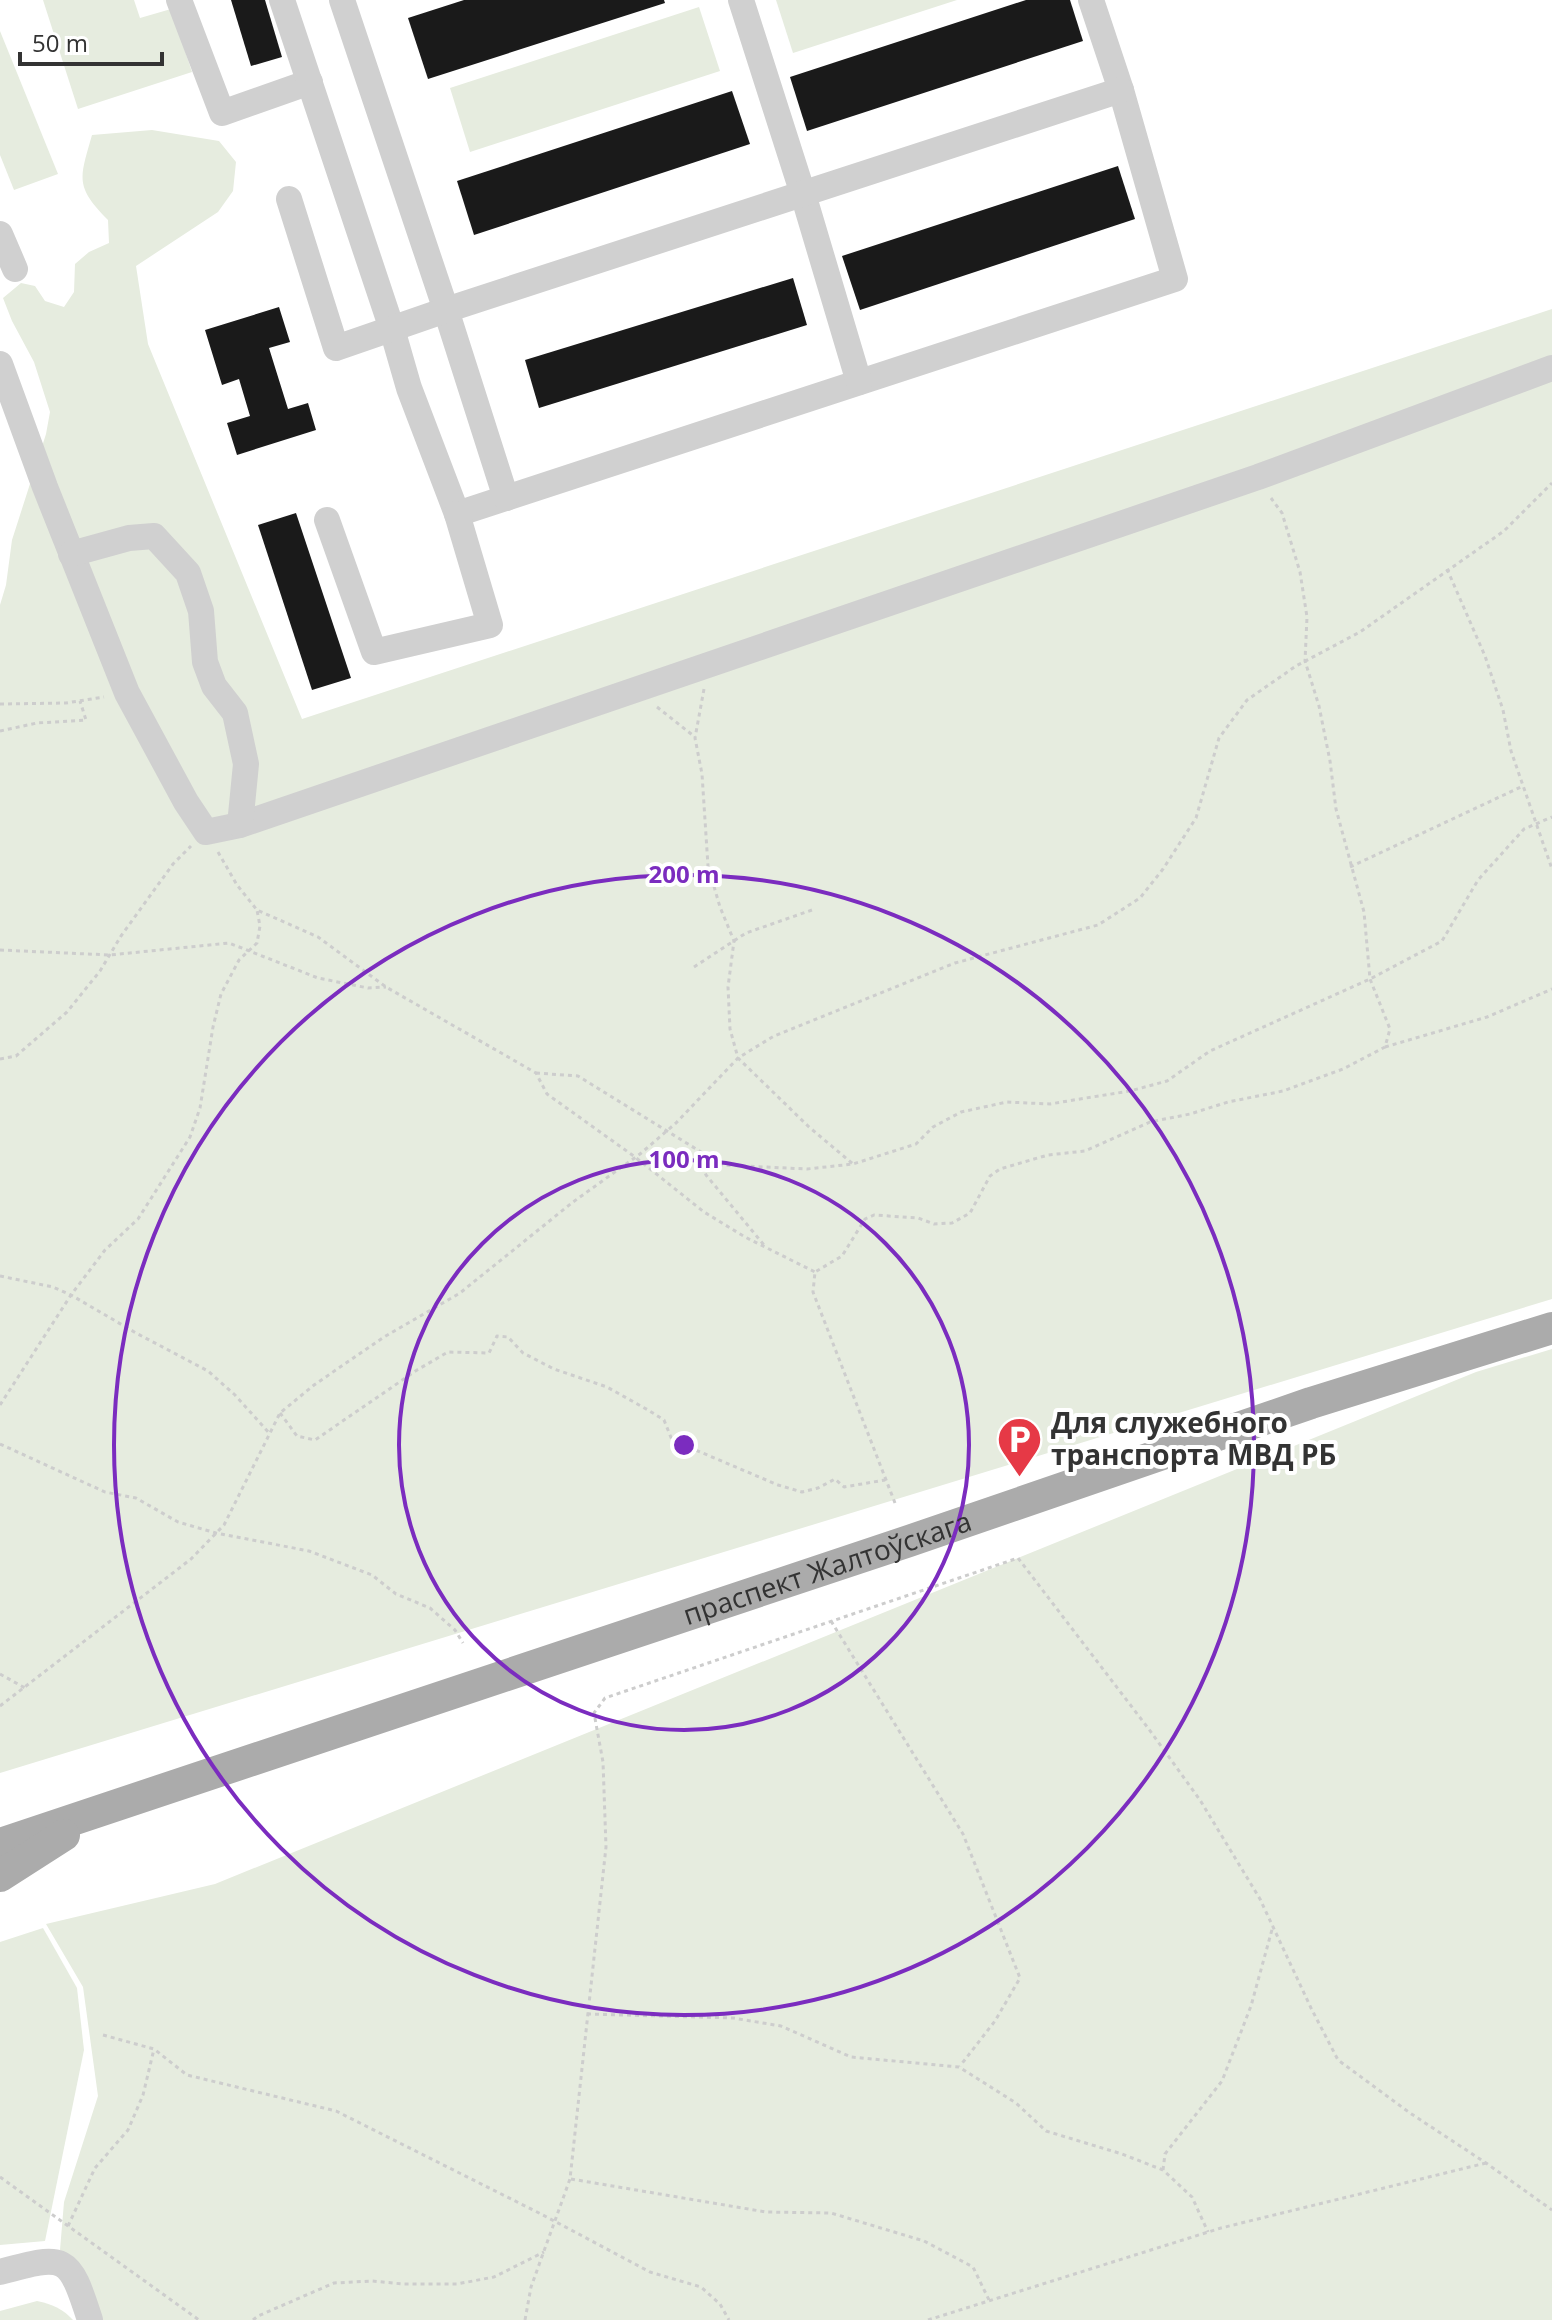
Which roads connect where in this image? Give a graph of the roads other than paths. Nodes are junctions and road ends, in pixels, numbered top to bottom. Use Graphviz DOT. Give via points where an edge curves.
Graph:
graph roads {
  1 [pos="179,0"];
  2 [pos="282,0"];
  3 [pos="342,0"];
  4 [pos="741,0"];
  5 [pos="1091,0"];
  6 [pos="310,82"];
  7 [pos="1121,90"];
  8 [pos="803,194"];
  9 [pos="289,199"];
  10 [pos="0,234"];
  11 [pos="15,269"];
  12 [pos="446,310"];
  13 [pos="392,329"];
  14 [pos="0,364"];
  15 [pos="1552,368"];
  16 [pos="859,382"];
  17 [pos="506,498"];
  18 [pos="457,514"];
  19 [pos="327,520"];
  20 [pos="71,554"];
  21 [pos="240,825"];
  22 [pos="1552,1328"];
  23 [pos="104,1809"];
  24 [pos="0,1844"];
  25 [pos="0,1876"];
  26 [pos="0,2272"];
  27 [pos="90,2320"];
  1 -- 6 [label="lane" via="222,113"];
  2 -- 6 [label="lane"];
  3 -- 12 [label="lane"];
  4 -- 8 [label="lane"];
  5 -- 7 [label="lane"];
  6 -- 13 [label="lane"];
  7 -- 8 [label="lane"];
  7 -- 16 [label="lane" via="1175,279"];
  8 -- 12 [label="lane"];
  8 -- 16 [label="lane"];
  9 -- 13 [label="lane" via="336,348"];
  10 -- 11 [label="lane"];
  12 -- 13 [label="lane"];
  12 -- 17 [label="lane"];
  13 -- 18 [label="lane"];
  14 -- 20 [label="lane"];
  15 -- 21 [label="lane" via="1258,477"];
  16 -- 17 [label="lane"];
  17 -- 18 [label="lane"];
  18 -- 19 [label="lane" via="490,625 374,652"];
  20 -- 21 [label="lane" via="127,693 186,802 206,832"];
  20 -- 21 [label="lane" via="154,536 188,573 201,611 205,662 214,686 235,713 246,764"];
  22 -- 23 [label="main road, праспект Жалтоўскага" via="1311,1403"];
  23 -- 24 [label="main road, праспект Жалтоўскага"];
  23 -- 25 [label="main road, праспект Жалтоўскага"];
  26 -- 27 [label="lane" via="56,2261 77,2281"];
}
